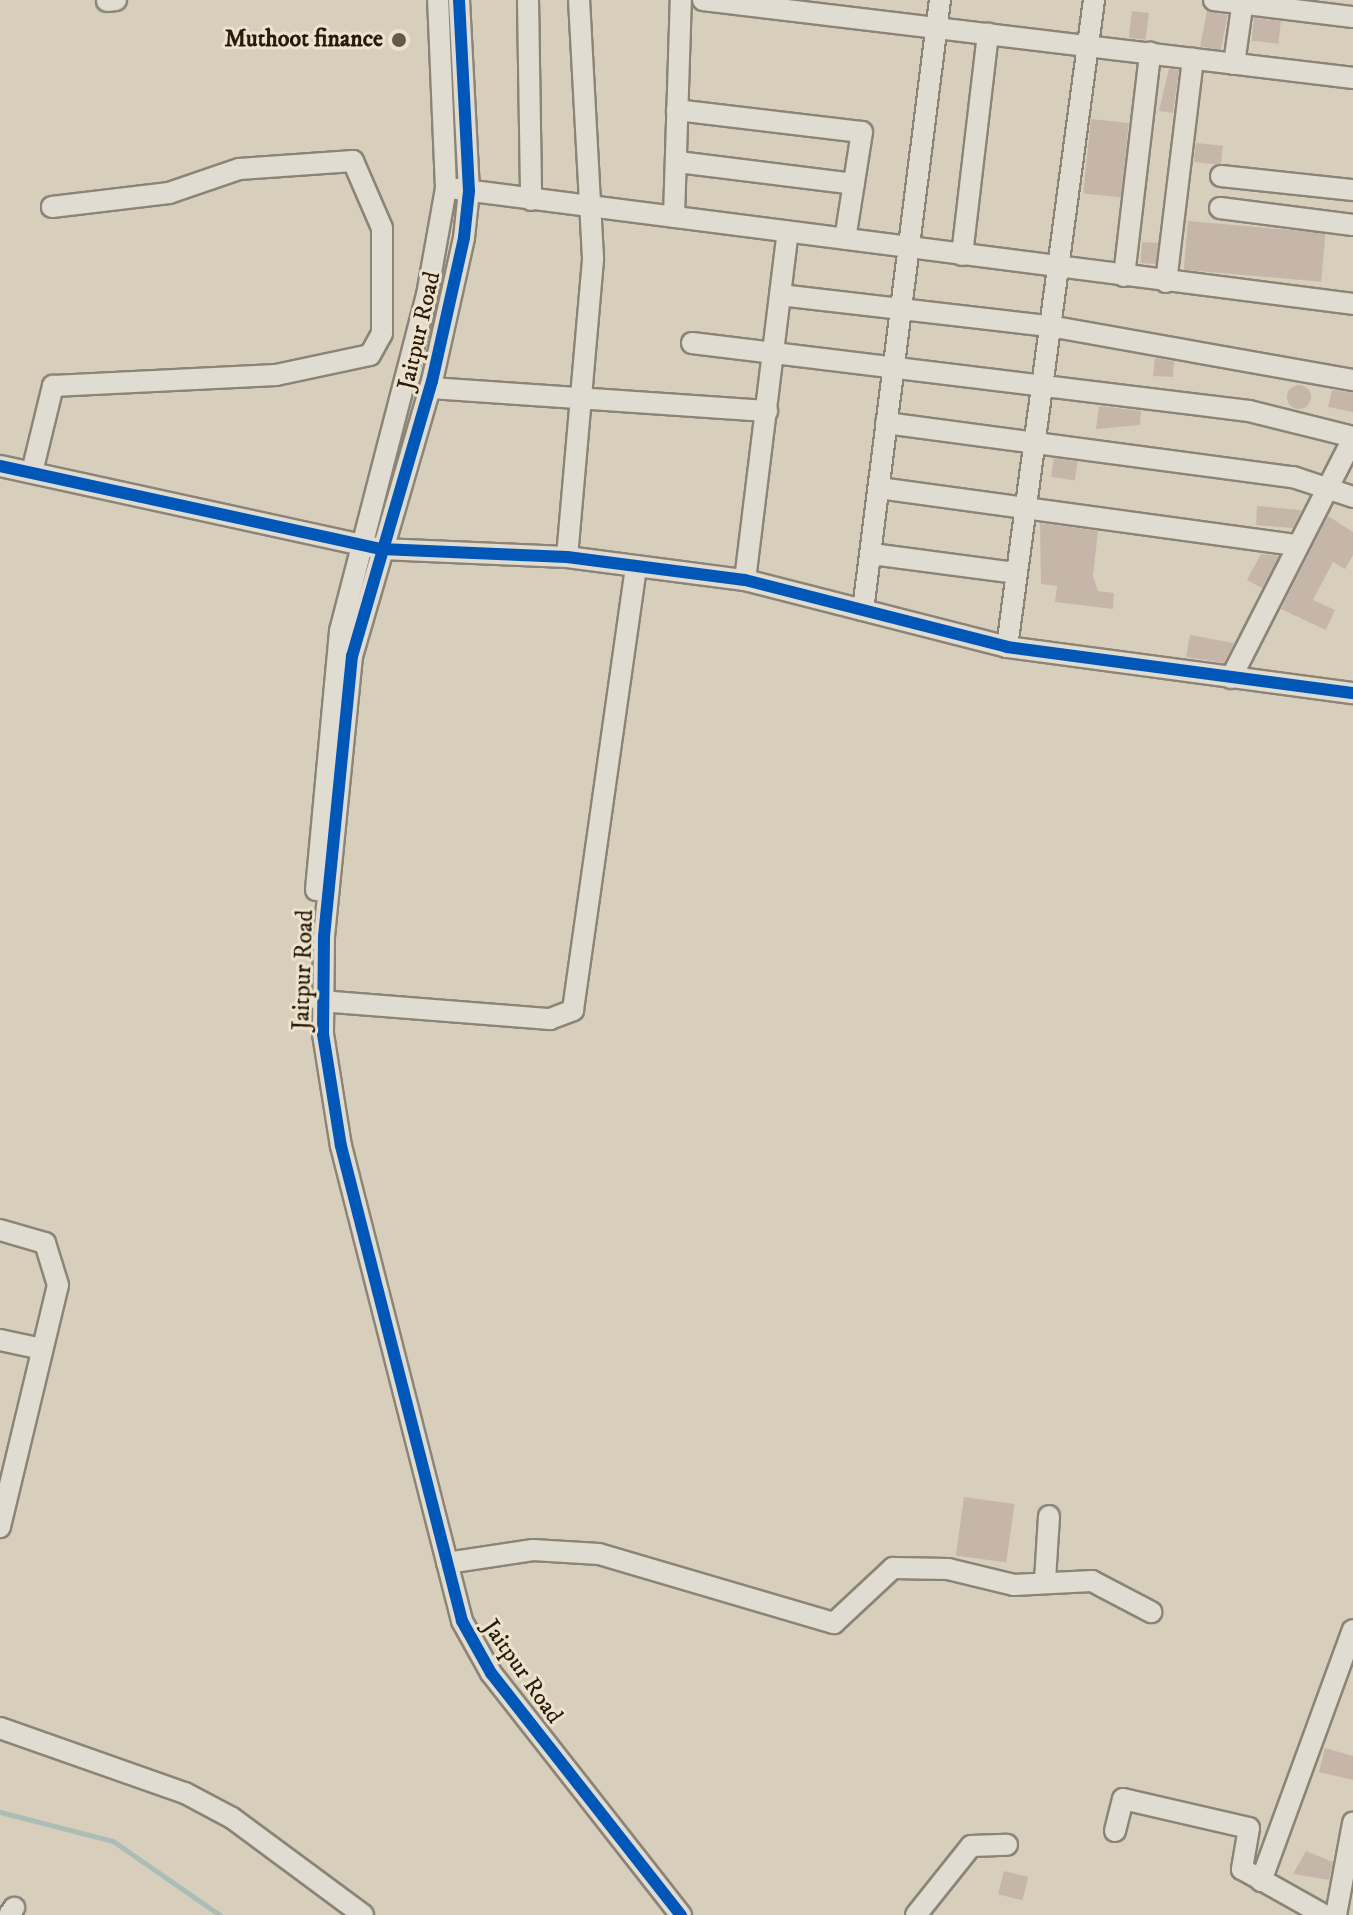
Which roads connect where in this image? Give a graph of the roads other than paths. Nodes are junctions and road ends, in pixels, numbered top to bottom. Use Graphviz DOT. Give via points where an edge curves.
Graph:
graph roads {
  1 [pos="438,0"];
  2 [pos="459,0"];
  3 [pos="528,0"];
  4 [pos="579,0"];
  5 [pos="681,0"];
  6 [pos="703,0"];
  7 [pos="940,0"];
  8 [pos="1094,0"];
  9 [pos="1214,0"];
  10 [pos="1243,2"];
  11 [pos="1353,17"];
  12 [pos="935,28"];
  13 [pos="988,34"];
  14 [pos="1089,46"];
  15 [pos="1150,53"];
  16 [pos="1193,59"];
  17 [pos="1234,64"];
  18 [pos="1353,78"];
  19 [pos="677,110"];
  20 [pos="678,162"];
  21 [pos="1221,176"];
  22 [pos="854,184"];
  23 [pos="446,188"];
  24 [pos="1353,190"];
  25 [pos="469,191"];
  26 [pos="531,200"];
  27 [pos="587,205"];
  28 [pos="52,207"];
  29 [pos="1220,208"];
  30 [pos="674,217"];
  31 [pos="1353,225"];
  32 [pos="788,232"];
  33 [pos="845,239"];
  34 [pos="904,247"];
  35 [pos="962,255"];
  36 [pos="1061,269"];
  37 [pos="1124,276"];
  38 [pos="1166,282"];
  39 [pos="780,295"];
  40 [pos="1353,304"];
  41 [pos="898,308"];
  42 [pos="1055,327"];
  43 [pos="692,343"];
  44 [pos="773,352"];
  45 [pos="892,366"];
  46 [pos="1353,380"];
  47 [pos="1044,386"];
  48 [pos="430,388"];
  49 [pos="585,403"];
  50 [pos="767,411"];
  51 [pos="886,423"];
  52 [pos="1353,438"];
  53 [pos="1036,441"];
  54 [pos="0,466"];
  55 [pos="32,472"];
  56 [pos="1328,486"];
  57 [pos="879,488"];
  58 [pos="1353,497"];
  59 [pos="1027,510"];
  60 [pos="1293,545"];
  61 [pos="371,548"];
  62 [pos="872,554"];
  63 [pos="567,557"];
  64 [pos="636,566"];
  65 [pos="1017,573"];
  66 [pos="745,580"];
  67 [pos="863,610"];
  68 [pos="1007,647"];
  69 [pos="1231,678"];
  70 [pos="1353,693"];
  71 [pos="320,1001"];
  72 [pos="0,1230"];
  73 [pos="0,1340"];
  74 [pos="42,1349"];
  75 [pos="1049,1516"];
  76 [pos="0,1527"];
  77 [pos="447,1563"];
  78 [pos="1045,1580"];
  79 [pos="1151,1612"];
  80 [pos="1353,1630"];
  81 [pos="0,1728"];
  82 [pos="1353,1823"];
  83 [pos="1115,1831"];
  84 [pos="1007,1845"];
  85 [pos="1261,1881"];
  86 [pos="363,1915"];
  87 [pos="664,1915"];
  88 [pos="681,1915"];
  89 [pos="916,1915"];
  90 [pos="1324,1915"];
  91 [pos="1336,1915"];
  1 -- 23 [label="street, Jaitpur Road"];
  2 -- 25 [label="street, Jaitpur Road"];
  3 -- 26 [label="street"];
  4 -- 27 [label="street"];
  5 -- 19 [label="street"];
  6 -- 12 [label="street"];
  7 -- 12 [label="street"];
  8 -- 14 [label="street"];
  9 -- 10 [label="street"];
  10 -- 11 [label="street"];
  10 -- 17 [label="street"];
  12 -- 13 [label="street"];
  12 -- 34 [label="street"];
  13 -- 14 [label="street"];
  13 -- 35 [label="street"];
  14 -- 15 [label="street"];
  14 -- 36 [label="street"];
  15 -- 16 [label="street"];
  15 -- 37 [label="street"];
  16 -- 17 [label="street"];
  16 -- 38 [label="street"];
  17 -- 18 [label="street"];
  19 -- 20 [label="street"];
  19 -- 22 [label="street" via="862,132"];
  20 -- 22 [label="street"];
  20 -- 30 [label="street"];
  21 -- 24 [label="street"];
  22 -- 33 [label="street"];
  23 -- 25 [label="street"];
  23 -- 61 [label="street, Jaitpur Road"];
  25 -- 26 [label="street"];
  25 -- 48 [label="street, Jaitpur Road"];
  26 -- 27 [label="street"];
  27 -- 30 [label="street"];
  27 -- 49 [label="street" via="593,258"];
  28 -- 55 [label="street" via="169,193 239,169 353,161 382,228 382,333 370,355 276,375 53,386"];
  29 -- 31 [label="street"];
  30 -- 32 [label="street"];
  32 -- 33 [label="street"];
  32 -- 39 [label="street"];
  33 -- 34 [label="street"];
  34 -- 35 [label="street"];
  34 -- 41 [label="street"];
  35 -- 36 [label="street"];
  36 -- 37 [label="street"];
  36 -- 42 [label="street"];
  37 -- 38 [label="street"];
  38 -- 40 [label="street"];
  39 -- 41 [label="street"];
  39 -- 44 [label="street"];
  41 -- 42 [label="street"];
  41 -- 45 [label="street"];
  42 -- 46 [label="street"];
  42 -- 47 [label="street"];
  43 -- 44 [label="street"];
  44 -- 45 [label="street"];
  44 -- 50 [label="street"];
  45 -- 47 [label="street"];
  45 -- 51 [label="street"];
  47 -- 52 [label="street" via="1249,411"];
  47 -- 53 [label="street"];
  48 -- 49 [label="street"];
  48 -- 61 [label="street, Jaitpur Road"];
  49 -- 50 [label="street"];
  49 -- 63 [label="street"];
  50 -- 66 [label="street"];
  51 -- 53 [label="street"];
  51 -- 57 [label="street"];
  52 -- 56 [label="street"];
  53 -- 56 [label="street"];
  53 -- 59 [label="street"];
  54 -- 55 [label="street"];
  55 -- 61 [label="street"];
  56 -- 58 [label="street"];
  56 -- 60 [label="street"];
  57 -- 59 [label="street"];
  57 -- 62 [label="street"];
  59 -- 60 [label="street"];
  59 -- 65 [label="street"];
  60 -- 69 [label="street"];
  61 -- 63 [label="street"];
  61 -- 71 [label="street, Jaitpur Road" via="352,656"];
  61 -- 87 [label="street, Jaitpur Road" via="331,691 308,991 328,1144 457,1638"];
  62 -- 65 [label="street"];
  62 -- 67 [label="street"];
  63 -- 64 [label="street"];
  64 -- 66 [label="street"];
  64 -- 71 [label="street" via="573,1010 550,1019"];
  65 -- 68 [label="street"];
  66 -- 67 [label="street"];
  67 -- 68 [label="street"];
  68 -- 69 [label="street"];
  69 -- 70 [label="street"];
  71 -- 77 [label="street, Jaitpur Road" via="341,1146"];
  72 -- 74 [label="street" via="34,1237 52,1251 58,1285"];
  73 -- 74 [label="street"];
  74 -- 76 [label="street"];
  75 -- 78 [label="street"];
  77 -- 78 [label="street" via="533,1550 599,1554 834,1623 893,1568 948,1569 1014,1585"];
  77 -- 88 [label="street, Jaitpur Road" via="481,1658"];
  78 -- 79 [label="street" via="1092,1581"];
  80 -- 85 [label="street"];
  81 -- 86 [label="street" via="185,1793 232,1818"];
  82 -- 91 [label="street"];
  83 -- 85 [label="street" via="1123,1799 1249,1828 1242,1869"];
  84 -- 89 [label="street" via="971,1846"];
  85 -- 90 [label="street"];
}
